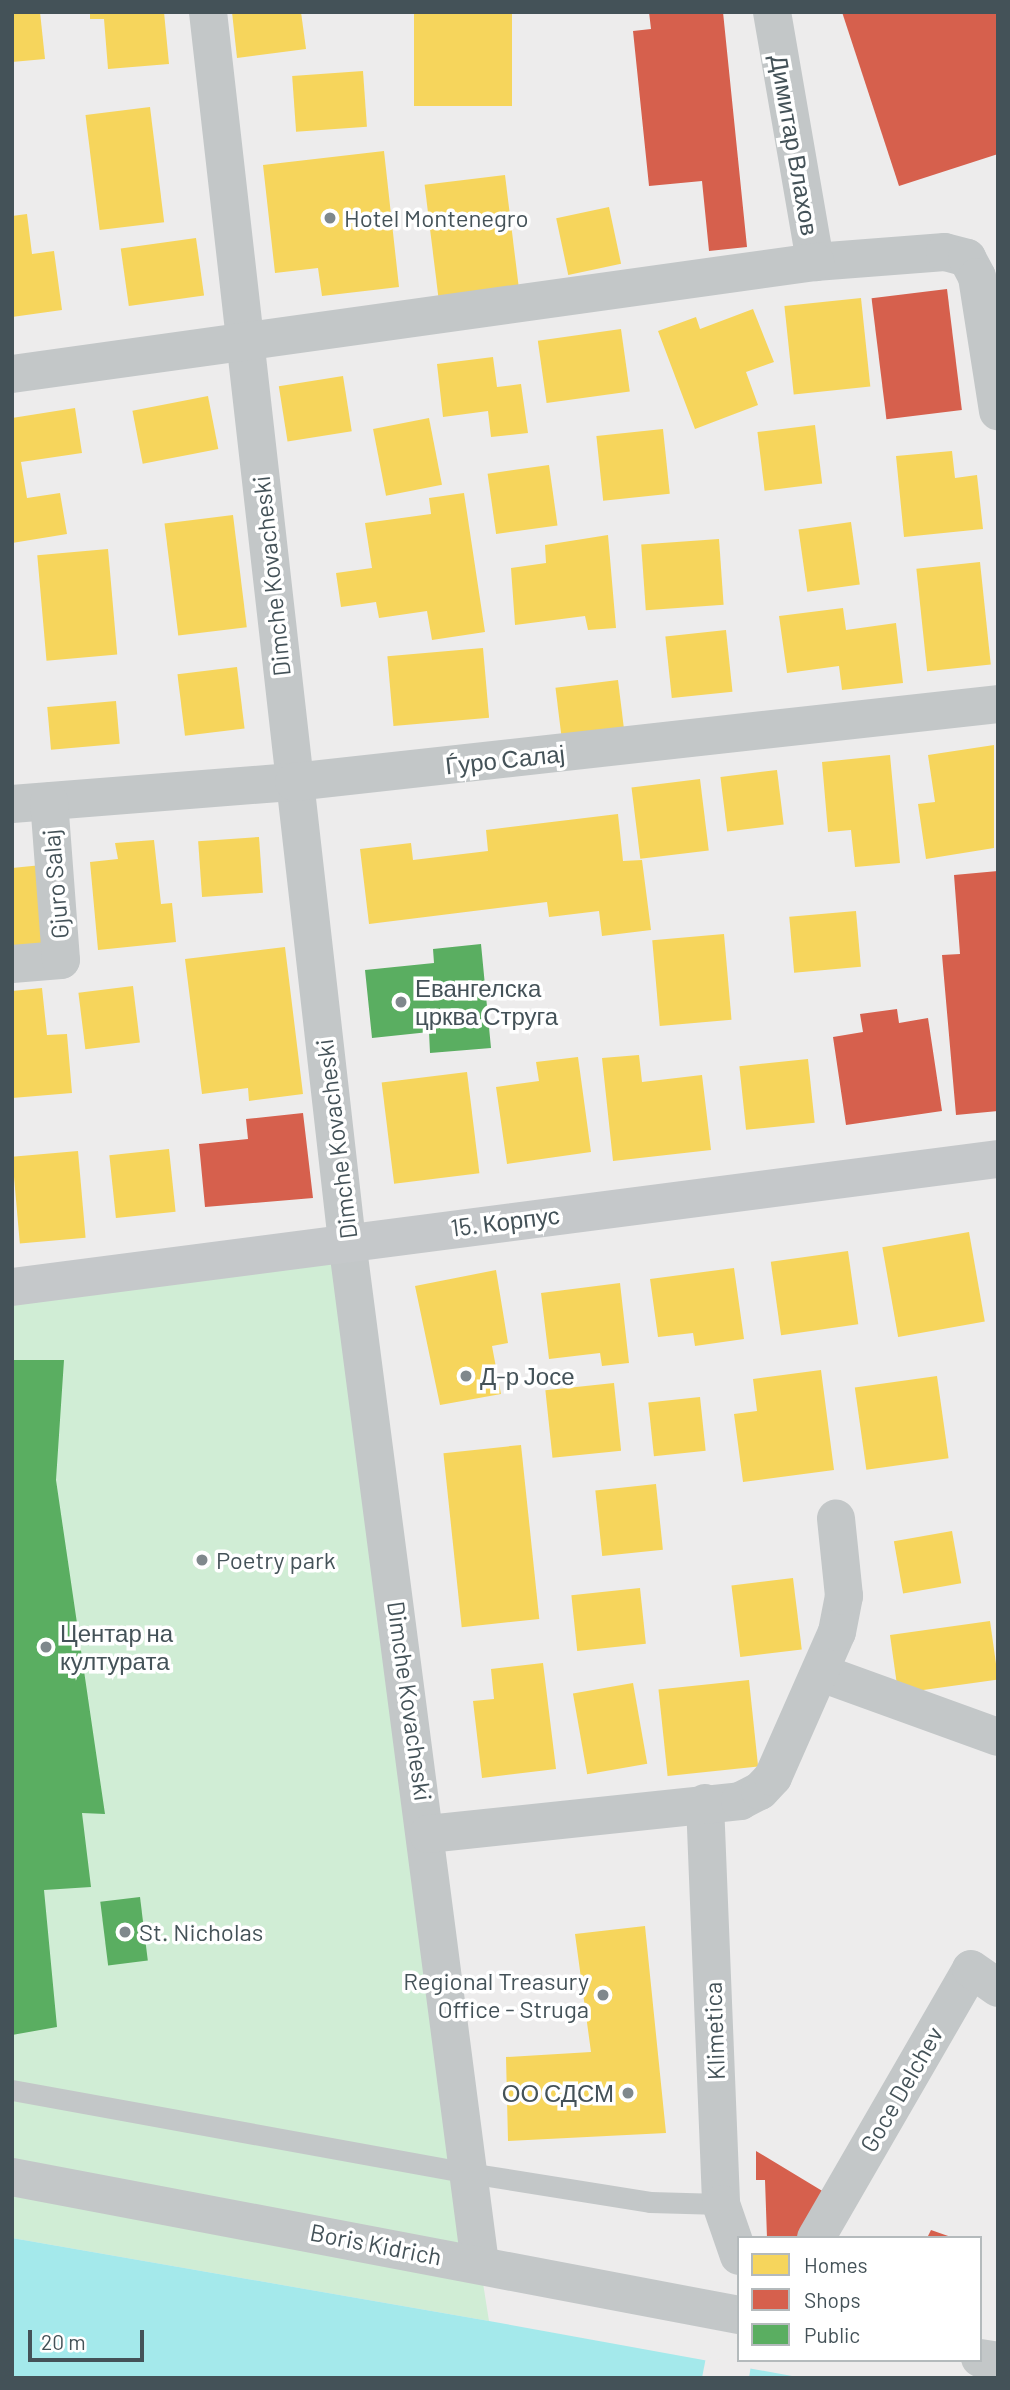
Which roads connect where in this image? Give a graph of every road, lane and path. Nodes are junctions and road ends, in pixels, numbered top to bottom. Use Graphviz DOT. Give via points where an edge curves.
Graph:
graph roads {
  1 [pos="208,12"];
  2 [pos="772,12"];
  3 [pos="815,262"];
  4 [pos="245,337"];
  5 [pos="12,374"];
  6 [pos="998,411"];
  7 [pos="998,704"];
  8 [pos="294,782"];
  9 [pos="30,802"];
  10 [pos="12,964"];
  11 [pos="998,1159"];
  12 [pos="348,1241"];
  13 [pos="12,1287"];
  14 [pos="836,1518"];
  15 [pos="821,1673"];
  16 [pos="998,1737"];
  17 [pos="705,1802"];
  18 [pos="429,1834"];
  19 [pos="998,1988"];
  20 [pos="12,2090"];
  21 [pos="469,2173"];
  22 [pos="12,2177"];
  23 [pos="721,2204"];
  24 [pos="817,2236"];
  25 [pos="737,2250"];
  26 [pos="480,2264"];
  27 [pos="737,2315"];
  1 -- 4 [label="street, Dimche Kovacheski"];
  2 -- 3 [label="street, Димитар Влахов"];
  3 -- 4 [label="street"];
  3 -- 6 [label="street, Димитар Влахов" via="945,252 967,258 977,277"];
  4 -- 5 [label="street"];
  4 -- 8 [label="street, Dimche Kovacheski"];
  7 -- 8 [label="street, Ѓуро Салај"];
  8 -- 9 [label="street, Ѓуро Салај"];
  8 -- 12 [label="street, Dimche Kovacheski"];
  9 -- 10 [label="street, Gjuro Salaj" via="61,960"];
  11 -- 12 [label="street, 15. Корпус"];
  12 -- 13 [label="street, 15. Корпус"];
  12 -- 18 [label="street, Dimche Kovacheski"];
  14 -- 15 [label="street" via="844,1596"];
  15 -- 16 [label="street"];
  15 -- 17 [label="street" via="760,1791 740,1801"];
  17 -- 18 [label="street"];
  17 -- 23 [label="street, Klimetica"];
  18 -- 21 [label="street, Dimche Kovacheski"];
  19 -- 24 [label="street, Goce Delchev" via="971,1969"];
  20 -- 21 [label="lane"];
  21 -- 23 [label="lane" via="650,2202"];
  21 -- 26 [label="street, Dimche Kovacheski"];
  22 -- 26 [label="street, Boris Kidrich"];
  23 -- 25 [label="street, Klimetica"];
  26 -- 27 [label="street, Boris Kidrich"];
}
